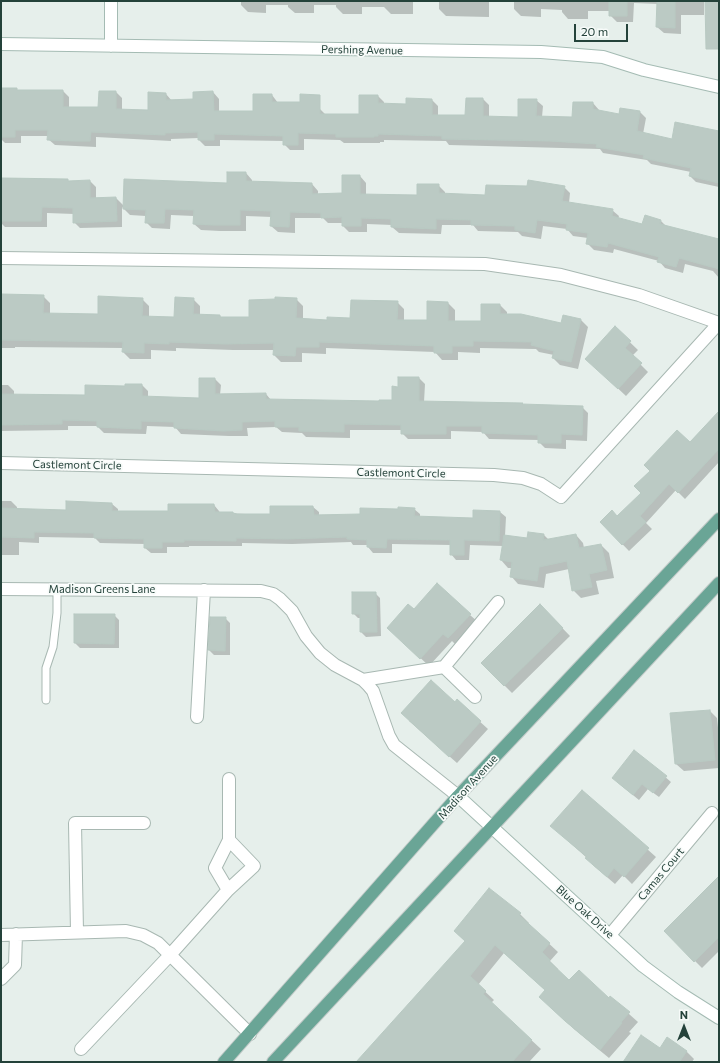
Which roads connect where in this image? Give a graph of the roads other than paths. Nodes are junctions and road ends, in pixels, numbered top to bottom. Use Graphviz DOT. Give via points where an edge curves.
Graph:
graph roads {
  1 [pos="110,1"];
  2 [pos="1,44"];
  3 [pos="111,46"];
  4 [pos="719,88"];
  5 [pos="1,258"];
  6 [pos="719,323"];
  7 [pos="1,463"];
  8 [pos="719,519"];
  9 [pos="719,583"];
  10 [pos="1,589"];
  11 [pos="57,589"];
  12 [pos="204,590"];
  13 [pos="498,602"];
  14 [pos="444,667"];
  15 [pos="362,680"];
  16 [pos="475,697"];
  17 [pos="46,700"];
  18 [pos="197,717"];
  19 [pos="229,779"];
  20 [pos="458,796"];
  21 [pos="712,814"];
  22 [pos="144,823"];
  23 [pos="492,827"];
  24 [pos="229,840"];
  25 [pos="228,890"];
  26 [pos="77,932"];
  27 [pos="16,934"];
  28 [pos="1,935"];
  29 [pos="610,935"];
  30 [pos="170,955"];
  31 [pos="1,979"];
  32 [pos="719,1018"];
  33 [pos="250,1034"];
  34 [pos="82,1049"];
  35 [pos="276,1061"];
  36 [pos="224,1062"];
  1 -- 3 [label="street"];
  2 -- 3 [label="street, Pershing Avenue"];
  3 -- 4 [label="street, Pershing Avenue" via="541,52 602,57"];
  5 -- 6 [label="street, Castlemont Circle" via="485,264 561,275 639,295"];
  6 -- 7 [label="street, Castlemont Circle" via="561,497 541,484 523,478 494,475"];
  8 -- 20 [label="main road, Madison Avenue"];
  9 -- 23 [label="main road"];
  10 -- 11 [label="street, Madison Greens Lane"];
  11 -- 12 [label="street, Madison Greens Lane"];
  11 -- 17 [label="lane" via="53,647 46,668"];
  12 -- 15 [label="street, Madison Greens Lane" via="261,591 273,594 292,611 306,636 320,653"];
  12 -- 18 [label="street"];
  13 -- 14 [label="street"];
  14 -- 15 [label="street"];
  14 -- 16 [label="street"];
  15 -- 20 [label="street, Blue Oak Drive" via="373,691 394,745"];
  19 -- 24 [label="street"];
  20 -- 23 [label="street, Blue Oak Drive"];
  20 -- 33 [label="main road, Madison Avenue"];
  21 -- 29 [label="street, Camas Court"];
  22 -- 26 [label="street" via="75,823"];
  23 -- 29 [label="street, Blue Oak Drive"];
  23 -- 35 [label="main road"];
  24 -- 25 [label="street" via="215,868"];
  24 -- 25 [label="street" via="254,866"];
  25 -- 30 [label="street"];
  26 -- 27 [label="street"];
  26 -- 30 [label="street" via="126,931 143,935 158,943"];
  27 -- 28 [label="street"];
  27 -- 31 [label="street" via="14,965"];
  29 -- 32 [label="street, Blue Oak Drive" via="643,966"];
  30 -- 33 [label="street"];
  30 -- 34 [label="street"];
  33 -- 36 [label="main road, Madison Avenue"];
}
